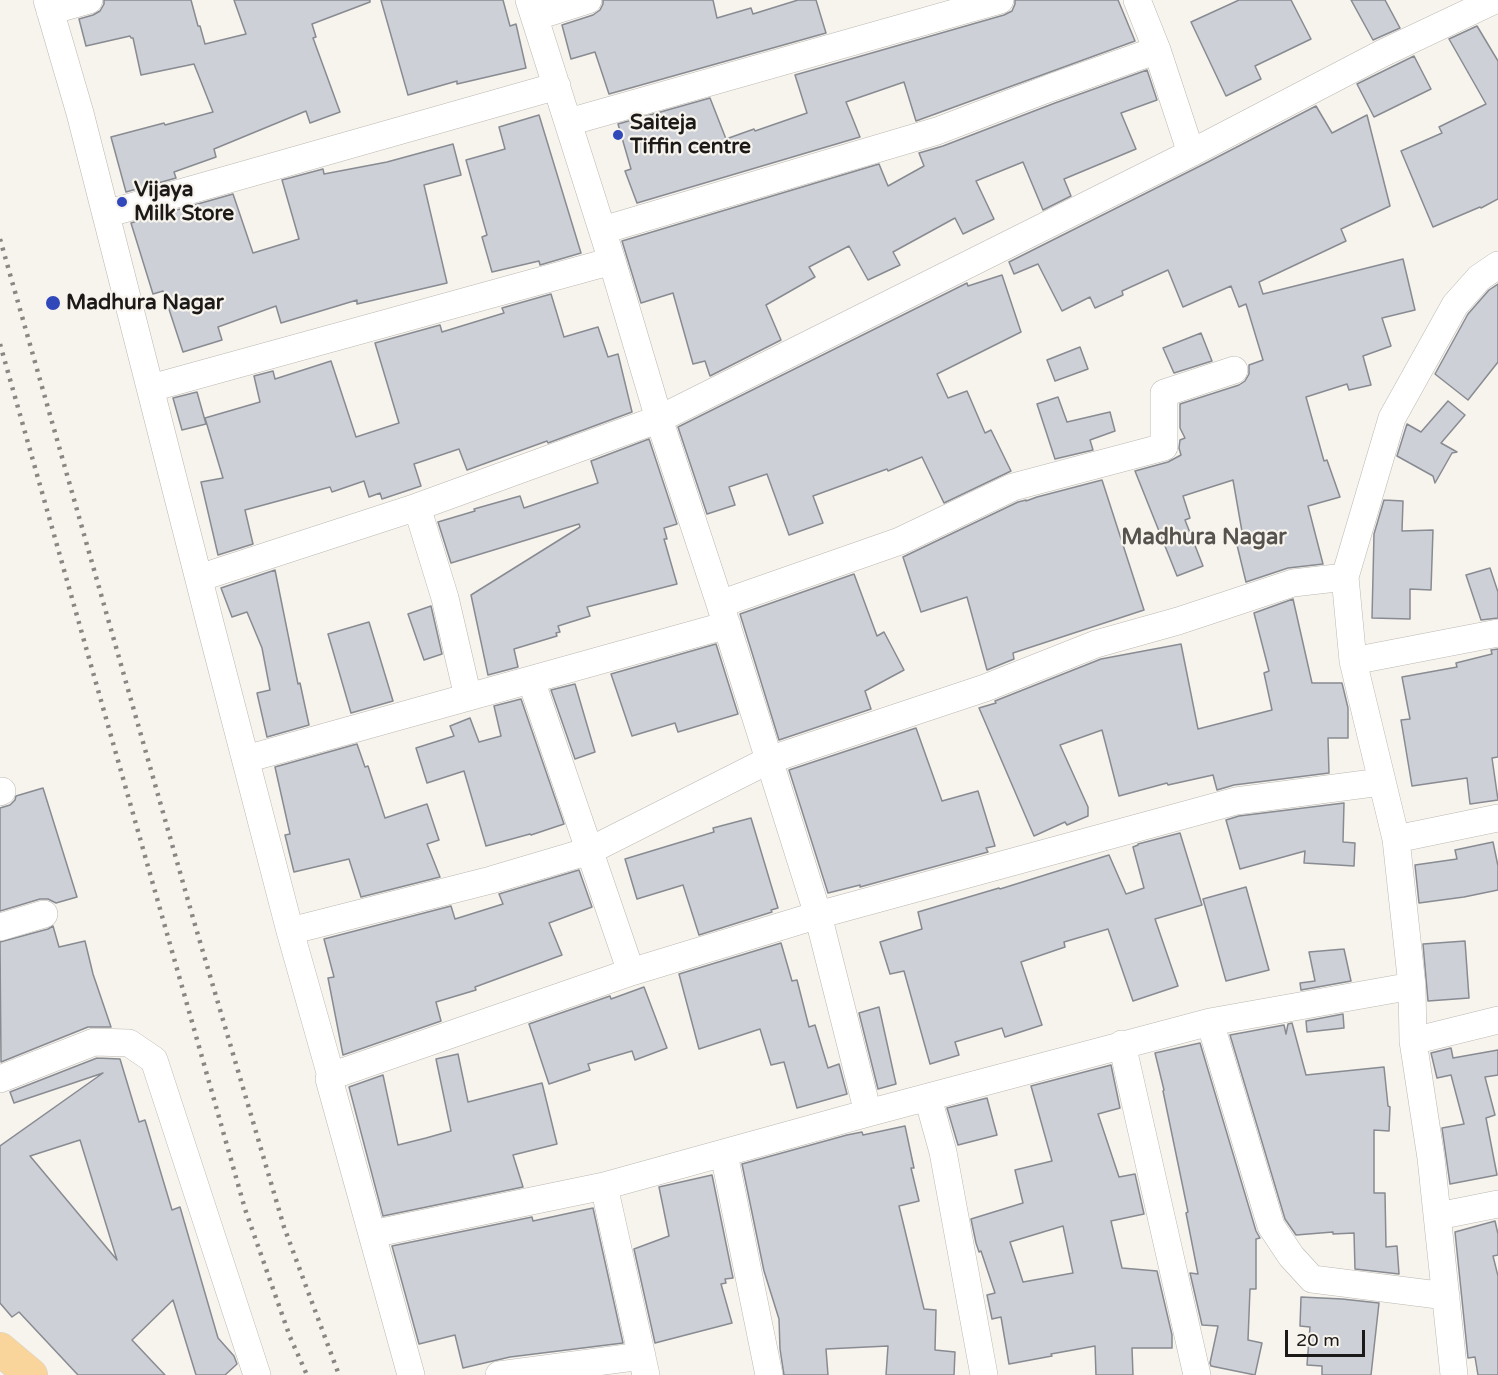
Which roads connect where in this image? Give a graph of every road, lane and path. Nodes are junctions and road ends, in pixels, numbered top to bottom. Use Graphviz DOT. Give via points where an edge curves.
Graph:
graph roads {
  1 [pos="89,0"];
  2 [pos="588,0"];
  3 [pos="1000,0"];
  4 [pos="1137,0"];
  5 [pos="1496,0"];
  6 [pos="48,6"];
  7 [pos="532,8"];
  8 [pos="1157,50"];
  9 [pos="557,86"];
  10 [pos="569,122"];
  11 [pos="1191,153"];
  12 [pos="106,214"];
  13 [pos="603,230"];
  14 [pos="612,261"];
  15 [pos="1498,265"];
  16 [pos="1234,370"];
  17 [pos="151,388"];
  18 [pos="659,419"];
  19 [pos="417,507"];
  20 [pos="1346,577"];
  21 [pos="199,578"];
  22 [pos="723,614"];
  23 [pos="1498,633"];
  24 [pos="1353,662"];
  25 [pos="531,680"];
  26 [pos="468,698"];
  27 [pos="246,759"];
  28 [pos="769,760"];
  29 [pos="1381,782"];
  30 [pos="1498,818"];
  31 [pos="1396,839"];
  32 [pos="589,851"];
  33 [pos="44,914"];
  34 [pos="818,915"];
  35 [pos="0,927"];
  36 [pos="291,931"];
  37 [pos="631,972"];
  38 [pos="1412,986"];
  39 [pos="1498,1020"];
  40 [pos="1210,1022"];
  41 [pos="1413,1041"];
  42 [pos="1122,1044"];
  43 [pos="331,1076"];
  44 [pos="0,1079"];
  45 [pos="928,1098"];
  46 [pos="868,1113"];
  47 [pos="724,1154"];
  48 [pos="604,1186"];
  49 [pos="1498,1204"];
  50 [pos="1438,1216"];
  51 [pos="372,1234"];
  52 [pos="1446,1296"];
  53 [pos="0,1349"];
  54 [pos="644,1365"];
  55 [pos="30,1375"];
  56 [pos="256,1375"];
  57 [pos="411,1375"];
  58 [pos="499,1375"];
  59 [pos="769,1375"];
  60 [pos="984,1375"];
  61 [pos="1197,1375"];
  62 [pos="1454,1375"];
  1 -- 6 [label="street"];
  2 -- 7 [label="street"];
  3 -- 10 [label="street"];
  4 -- 8 [label="street"];
  5 -- 11 [label="street" via="1381,54"];
  6 -- 12 [label="street"];
  7 -- 9 [label="street"];
  8 -- 11 [label="street"];
  8 -- 13 [label="street" via="937,130"];
  9 -- 10 [label="street"];
  9 -- 12 [label="street"];
  10 -- 13 [label="street"];
  11 -- 18 [label="street"];
  12 -- 17 [label="street"];
  13 -- 14 [label="street"];
  14 -- 17 [label="street"];
  14 -- 18 [label="street"];
  15 -- 20 [label="street" via="1479,278 1455,305 1392,418"];
  16 -- 22 [label="street" via="1164,393 1164,447 1013,487 900,541"];
  17 -- 21 [label="street"];
  18 -- 19 [label="street"];
  18 -- 22 [label="street"];
  19 -- 21 [label="street"];
  19 -- 26 [label="street" via="445,598"];
  20 -- 24 [label="street"];
  20 -- 28 [label="street" via="1293,583 1096,644 985,688"];
  21 -- 27 [label="street"];
  22 -- 25 [label="street"];
  22 -- 28 [label="street"];
  23 -- 24 [label="street"];
  24 -- 29 [label="street"];
  25 -- 26 [label="street"];
  25 -- 32 [label="street"];
  26 -- 27 [label="street"];
  27 -- 36 [label="street"];
  28 -- 32 [label="street"];
  28 -- 34 [label="street"];
  29 -- 31 [label="street"];
  29 -- 34 [label="street" via="1236,801"];
  30 -- 31 [label="street"];
  31 -- 38 [label="street"];
  32 -- 36 [label="street"];
  32 -- 37 [label="street"];
  33 -- 35 [label="street"];
  34 -- 37 [label="street"];
  34 -- 46 [label="street"];
  36 -- 43 [label="street"];
  37 -- 43 [label="street"];
  38 -- 40 [label="street"];
  38 -- 41 [label="street"];
  39 -- 41 [label="street"];
  40 -- 42 [label="street"];
  40 -- 52 [label="street" via="1271,1226 1291,1256 1312,1279"];
  41 -- 50 [label="street"];
  42 -- 45 [label="street"];
  42 -- 61 [label="street"];
  43 -- 51 [label="street"];
  44 -- 56 [label="street" via="94,1042 129,1043 154,1060"];
  45 -- 46 [label="street"];
  45 -- 60 [label="street" via="943,1152"];
  46 -- 47 [label="street"];
  47 -- 48 [label="street"];
  47 -- 59 [label="street"];
  48 -- 51 [label="street"];
  48 -- 54 [label="street"];
  49 -- 50 [label="street"];
  50 -- 52 [label="street"];
  51 -- 57 [label="street"];
  52 -- 62 [label="street"];
  53 -- 55 [label="main road"];
  54 -- 58 [label="street"];
}
